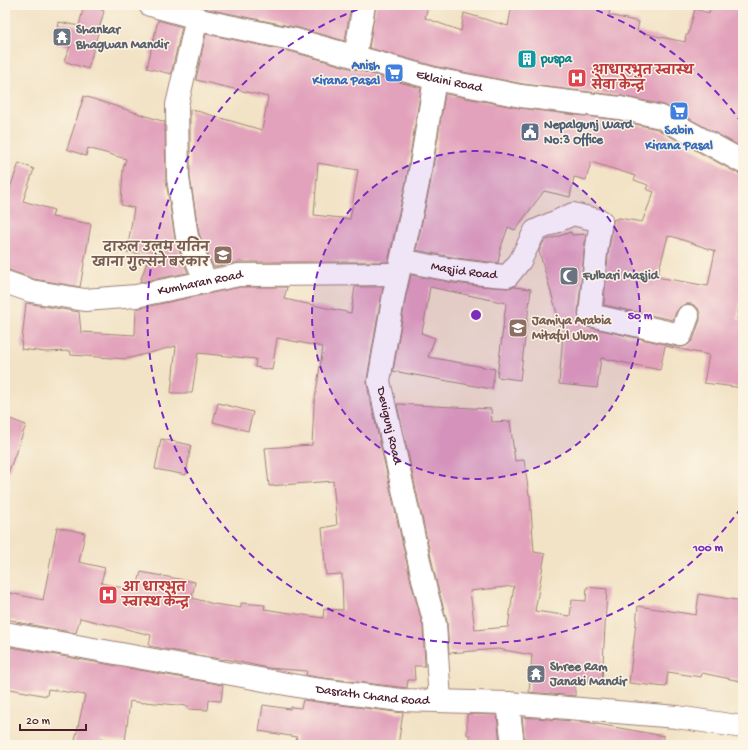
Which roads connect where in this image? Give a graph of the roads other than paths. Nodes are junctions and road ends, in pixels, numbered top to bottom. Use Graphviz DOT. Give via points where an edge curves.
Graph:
graph roads {
  1 [pos="150,5"];
  2 [pos="364,5"];
  3 [pos="203,15"];
  4 [pos="355,56"];
  5 [pos="435,79"];
  6 [pos="743,162"];
  7 [pos="400,267"];
  8 [pos="5,282"];
  9 [pos="206,282"];
  10 [pos="688,316"];
  11 [pos="5,633"];
  12 [pos="440,701"];
  13 [pos="508,704"];
  14 [pos="743,727"];
  15 [pos="513,745"];
  1 -- 3 [label="street, Eklaini Road"];
  2 -- 4 [label="street"];
  3 -- 4 [label="street, Eklaini Road"];
  3 -- 9 [label="street" via="177,106 178,178 187,237"];
  4 -- 5 [label="street, Eklaini Road"];
  5 -- 6 [label="street, Eklaini Road" via="521,96 620,108 661,117"];
  5 -- 7 [label="street, Devigunj Road" via="418,183"];
  7 -- 9 [label="street, Kumharan Road" via="239,276"];
  7 -- 10 [label="street, Masjid Road" via="508,276 520,261 535,231 573,214 601,221 590,315 681,335"];
  7 -- 12 [label="street, Devigunj Road" via="379,382 435,624"];
  8 -- 9 [label="street, Kumharan Road" via="31,291 85,300 136,296"];
  11 -- 12 [label="street, Dasrath Chand Road" via="314,689 400,700"];
  12 -- 13 [label="street, Dasrath Chand Road"];
  13 -- 14 [label="street, Dasrath Chand Road" via="678,717"];
  13 -- 15 [label="street"];
}
